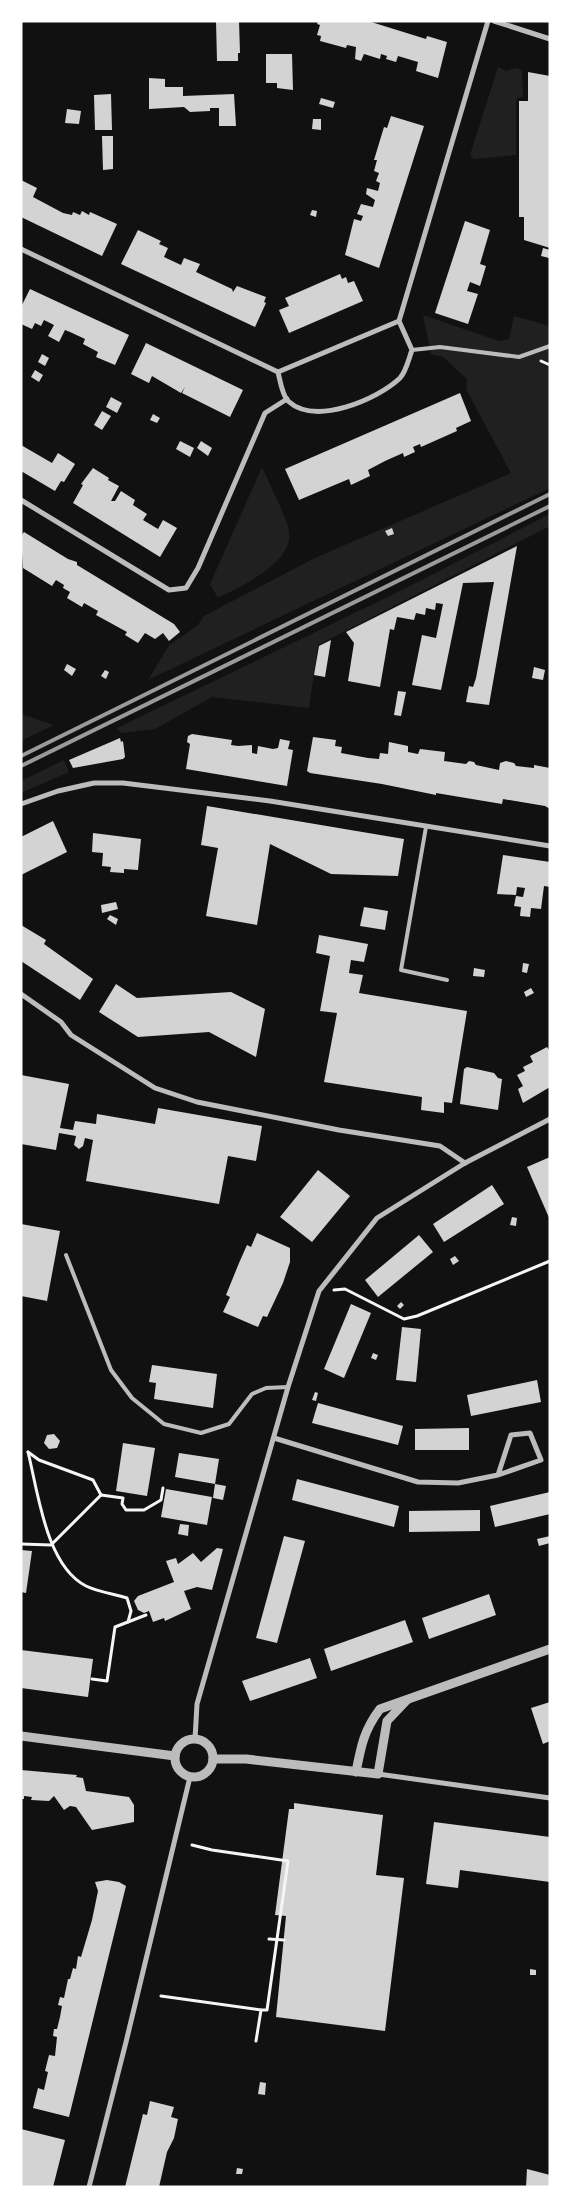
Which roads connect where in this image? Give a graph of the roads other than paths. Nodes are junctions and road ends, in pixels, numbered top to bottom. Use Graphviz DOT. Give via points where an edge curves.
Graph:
graph roads {
  1 [pos="488,21"];
  2 [pos="494,21"];
  3 [pos="550,39"];
  4 [pos="21,249"];
  5 [pos="399,321"];
  6 [pos="550,346"];
  7 [pos="412,350"];
  8 [pos="278,372"];
  9 [pos="287,400"];
  10 [pos="21,500"];
  11 [pos="21,804"];
  12 [pos="426,827"];
  13 [pos="550,846"];
  14 [pos="447,980"];
  15 [pos="21,994"];
  16 [pos="550,1118"];
  17 [pos="465,1163"];
  18 [pos="66,1255"];
  19 [pos="288,1387"];
  20 [pos="274,1438"];
  21 [pos="498,1475"];
  22 [pos="550,1649"];
  23 [pos="407,1700"];
  24 [pos="21,1736"];
  25 [pos="195,1739"];
  26 [pos="175,1756"];
  27 [pos="213,1759"];
  28 [pos="356,1772"];
  29 [pos="378,1774"];
  30 [pos="190,1777"];
  31 [pos="550,1798"];
  32 [pos="88,2187"];
  1 -- 5 [label="street"];
  2 -- 3 [label="street"];
  4 -- 8 [label="street"];
  5 -- 7 [label="street"];
  5 -- 8 [label="street"];
  6 -- 7 [label="lane" via="519,357 440,347"];
  7 -- 9 [label="street" via="402,377 367,399 330,412 302,411"];
  8 -- 9 [label="street"];
  9 -- 10 [label="street" via="265,414 198,568 186,588 169,590"];
  11 -- 12 [label="street" via="94,783 123,784 270,801"];
  12 -- 13 [label="street"];
  12 -- 14 [label="lane" via="401,970"];
  15 -- 17 [label="street" via="61,1022 71,1035 155,1088 197,1102 440,1146"];
  16 -- 17 [label="street"];
  17 -- 19 [label="street" via="377,1218 319,1291"];
  18 -- 19 [label="lane" via="111,1370 132,1398 164,1424 201,1433 229,1424 252,1394 266,1388"];
  19 -- 20 [label="street"];
  20 -- 21 [label="street" via="418,1482 458,1483"];
  20 -- 25 [label="street" via="198,1704"];
  21 -- 21 [label="street" via="511,1435 530,1433 541,1460"];
  22 -- 23 [label="street"];
  23 -- 28 [label="street" via="380,1709 368,1725"];
  23 -- 29 [label="street" via="387,1721"];
  24 -- 26 [label="street"];
  25 -- 26 [label="street" via="182,1744"];
  25 -- 27 [label="street" via="208,1746"];
  26 -- 30 [label="street" via="178,1769"];
  27 -- 28 [label="street" via="246,1759"];
  27 -- 30 [label="street" via="206,1773"];
  28 -- 29 [label="street"];
  29 -- 31 [label="street"];
  30 -- 32 [label="street"];
}
